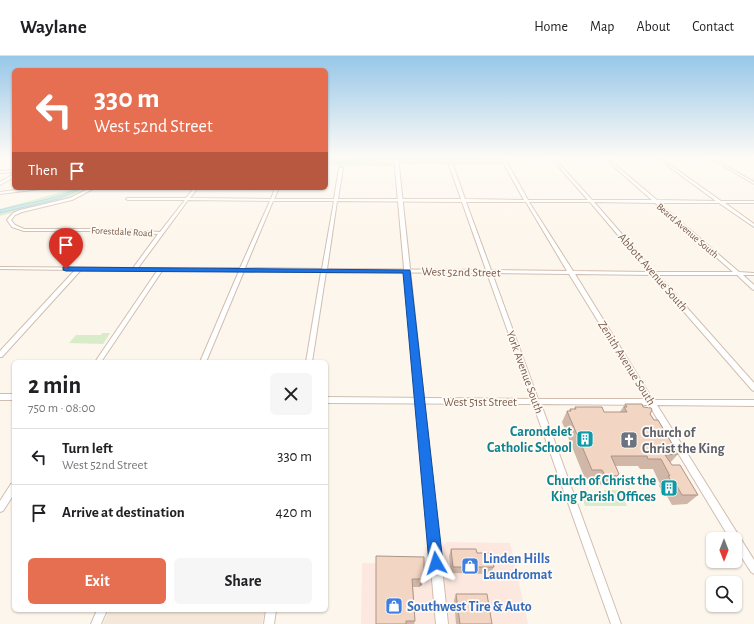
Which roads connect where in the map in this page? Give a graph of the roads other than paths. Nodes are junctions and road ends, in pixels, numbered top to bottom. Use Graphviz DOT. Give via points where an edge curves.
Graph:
graph roads {
  1 [pos="338,184"];
  2 [pos="398,184"];
  3 [pos="457,184"];
  4 [pos="517,184"];
  5 [pos="576,184"];
  6 [pos="636,184"];
  7 [pos="695,184"];
  8 [pos="30,190"];
  9 [pos="88,190"];
  10 [pos="194,190"];
  11 [pos="276,190"];
  12 [pos="0,193"];
  13 [pos="128,199"];
  14 [pos="187,200"];
  15 [pos="272,200"];
  16 [pos="335,200"];
  17 [pos="399,200"];
  18 [pos="463,200"];
  19 [pos="527,201"];
  20 [pos="591,201"];
  21 [pos="655,201"];
  22 [pos="720,202"];
  23 [pos="754,202"];
  24 [pos="754,226"];
  25 [pos="161,233"];
  26 [pos="0,268"];
  27 [pos="79,269"];
  28 [pos="134,269"];
  29 [pos="160,270"];
  30 [pos="242,270"];
  31 [pos="324,271"];
  32 [pos="407,271"];
  33 [pos="489,272"];
  34 [pos="571,273"];
  35 [pos="654,273"];
  36 [pos="738,274"];
  37 [pos="754,274"];
  38 [pos="754,288"];
  39 [pos="0,354"];
  40 [pos="99,360"];
  41 [pos="205,360"];
  42 [pos="309,360"];
  43 [pos="754,388"];
  44 [pos="0,397"];
  45 [pos="12,397"];
  46 [pos="328,400"];
  47 [pos="420,401"];
  48 [pos="536,402"];
  49 [pos="652,403"];
  50 [pos="754,403"];
  51 [pos="12,490"];
  52 [pos="0,508"];
  53 [pos="754,569"];
  54 [pos="101,612"];
  55 [pos="271,612"];
  56 [pos="96,624"];
  57 [pos="269,624"];
  58 [pos="442,624"];
  59 [pos="616,624"];
  1 -- 16 [label="street"];
  2 -- 17 [label="street"];
  3 -- 18 [label="street, York Avenue South"];
  4 -- 19 [label="street, Zenith Avenue South"];
  5 -- 20 [label="street, Abbott Avenue South"];
  6 -- 21 [label="street, Beard Avenue South"];
  7 -- 22 [label="street"];
  8 -- 12 [label="street"];
  9 -- 25 [label="street, Forestdale Road" via="66,200 21,211 9,220 12,226 24,230"];
  10 -- 14 [label="street"];
  11 -- 15 [label="street"];
  13 -- 14 [label="street"];
  14 -- 15 [label="street"];
  14 -- 25 [label="street"];
  15 -- 16 [label="street"];
  15 -- 30 [label="street"];
  16 -- 17 [label="street"];
  16 -- 31 [label="street"];
  17 -- 18 [label="street"];
  17 -- 32 [label="street"];
  18 -- 19 [label="street"];
  18 -- 33 [label="street, York Avenue South"];
  19 -- 20 [label="street"];
  19 -- 34 [label="street, Zenith Avenue South"];
  20 -- 21 [label="street"];
  20 -- 35 [label="street, Abbott Avenue South"];
  21 -- 22 [label="street"];
  21 -- 36 [label="street, Beard Avenue South"];
  22 -- 23 [label="street"];
  22 -- 24 [label="street"];
  25 -- 28 [label="street"];
  26 -- 27 [label="street, West 52nd Street"];
  27 -- 28 [label="street, West 52nd Street"];
  27 -- 39 [label="street"];
  28 -- 29 [label="street, West 52nd Street"];
  29 -- 30 [label="street, West 52nd Street"];
  29 -- 40 [label="street"];
  30 -- 31 [label="street, West 52nd Street"];
  30 -- 41 [label="street"];
  31 -- 32 [label="street, West 52nd Street"];
  31 -- 42 [label="street"];
  32 -- 33 [label="street, West 52nd Street"];
  32 -- 47 [label="street"];
  33 -- 34 [label="street, West 52nd Street"];
  33 -- 48 [label="street, York Avenue South"];
  34 -- 35 [label="street, West 52nd Street"];
  34 -- 49 [label="street, Zenith Avenue South"];
  35 -- 36 [label="street, West 52nd Street"];
  35 -- 43 [label="street, Abbott Avenue South"];
  36 -- 37 [label="street, West 52nd Street"];
  36 -- 38 [label="street, Beard Avenue South"];
  44 -- 45 [label="street"];
  46 -- 47 [label="street, West 51st Street"];
  47 -- 48 [label="street, West 51st Street"];
  47 -- 58 [label="street"];
  48 -- 49 [label="street, West 51st Street"];
  48 -- 59 [label="street, York Avenue South"];
  49 -- 50 [label="street, West 51st Street"];
  49 -- 53 [label="street, Zenith Avenue South"];
  51 -- 52 [label="street"];
  54 -- 56 [label="street"];
  55 -- 57 [label="street"];
}
